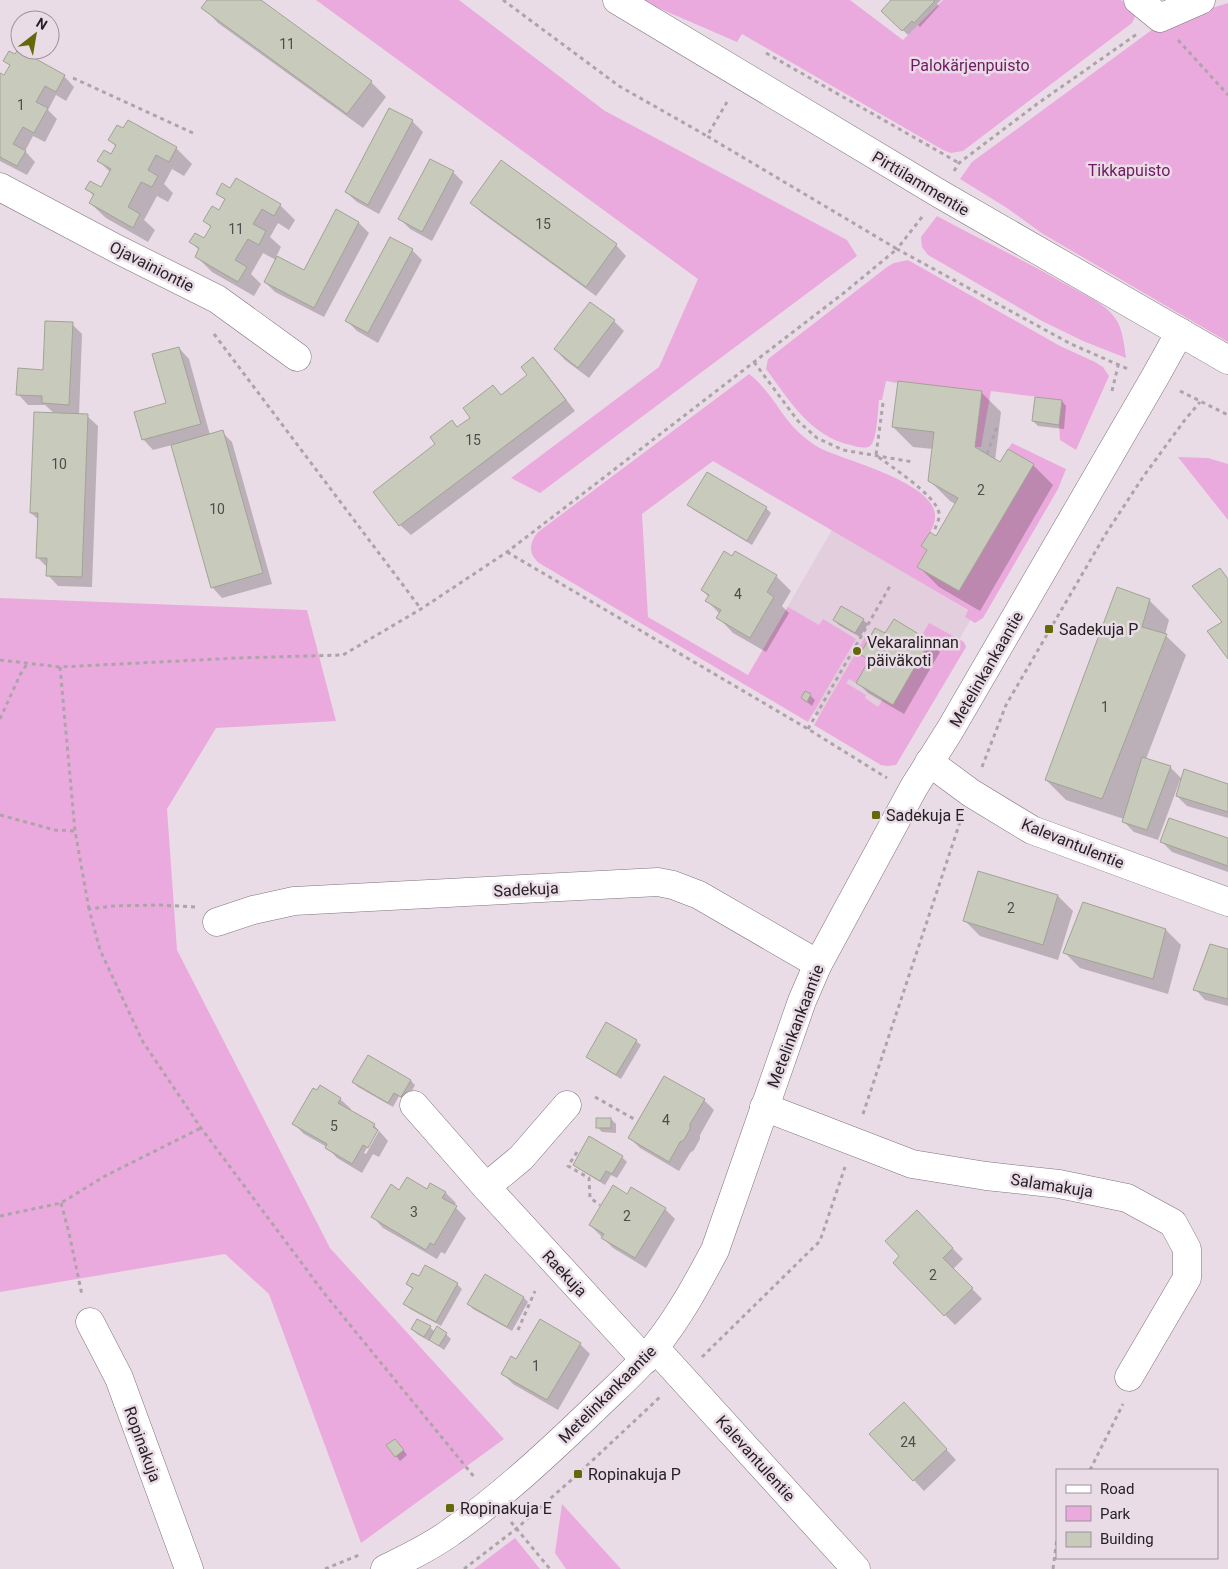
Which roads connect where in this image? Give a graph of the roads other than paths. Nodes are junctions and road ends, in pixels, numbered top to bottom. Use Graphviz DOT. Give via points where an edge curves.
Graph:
graph roads {
  1 [pos="617,0"];
  2 [pos="1138,0"];
  3 [pos="1201,0"];
  4 [pos="0,187"];
  5 [pos="1180,332"];
  6 [pos="297,357"];
  7 [pos="1228,360"];
  8 [pos="929,762"];
  9 [pos="1228,902"];
  10 [pos="217,922"];
  11 [pos="818,964"];
  12 [pos="578,1099"];
  13 [pos="414,1105"];
  14 [pos="764,1106"];
  15 [pos="486,1187"];
  16 [pos="90,1322"];
  17 [pos="650,1354"];
  18 [pos="1129,1377"];
  19 [pos="189,1569"];
  20 [pos="385,1569"];
  21 [pos="856,1569"];
  1 -- 5 [label="street, Pirttilammentie" via="940,194"];
  2 -- 3 [label="street" via="1160,18"];
  4 -- 6 [label="street, Ojavainiontie" via="217,299"];
  5 -- 7 [label="street, Pirttilammentie"];
  5 -- 8 [label="street, Metelinkankaantie"];
  8 -- 9 [label="street, Kalevantulentie" via="971,793 1032,830"];
  8 -- 11 [label="street, Metelinkankaantie"];
  10 -- 11 [label="street, Sadekuja" via="294,901 658,882 673,884 700,895"];
  11 -- 14 [label="street, Metelinkankaantie"];
  12 -- 15 [label="street" via="521,1158"];
  13 -- 15 [label="street, Raekuja"];
  14 -- 17 [label="street, Metelinkankaantie" via="715,1250 683,1308"];
  14 -- 18 [label="street, Salamakuja" via="912,1164 1059,1184 1127,1198 1173,1223 1187,1249 1187,1278"];
  15 -- 17 [label="street, Raekuja"];
  16 -- 19 [label="street, Ropinakuja" via="119,1378"];
  17 -- 20 [label="street, Metelinkankaantie" via="565,1437 494,1499 450,1533"];
  17 -- 21 [label="street, Kalevantulentie" via="682,1377"];
}
